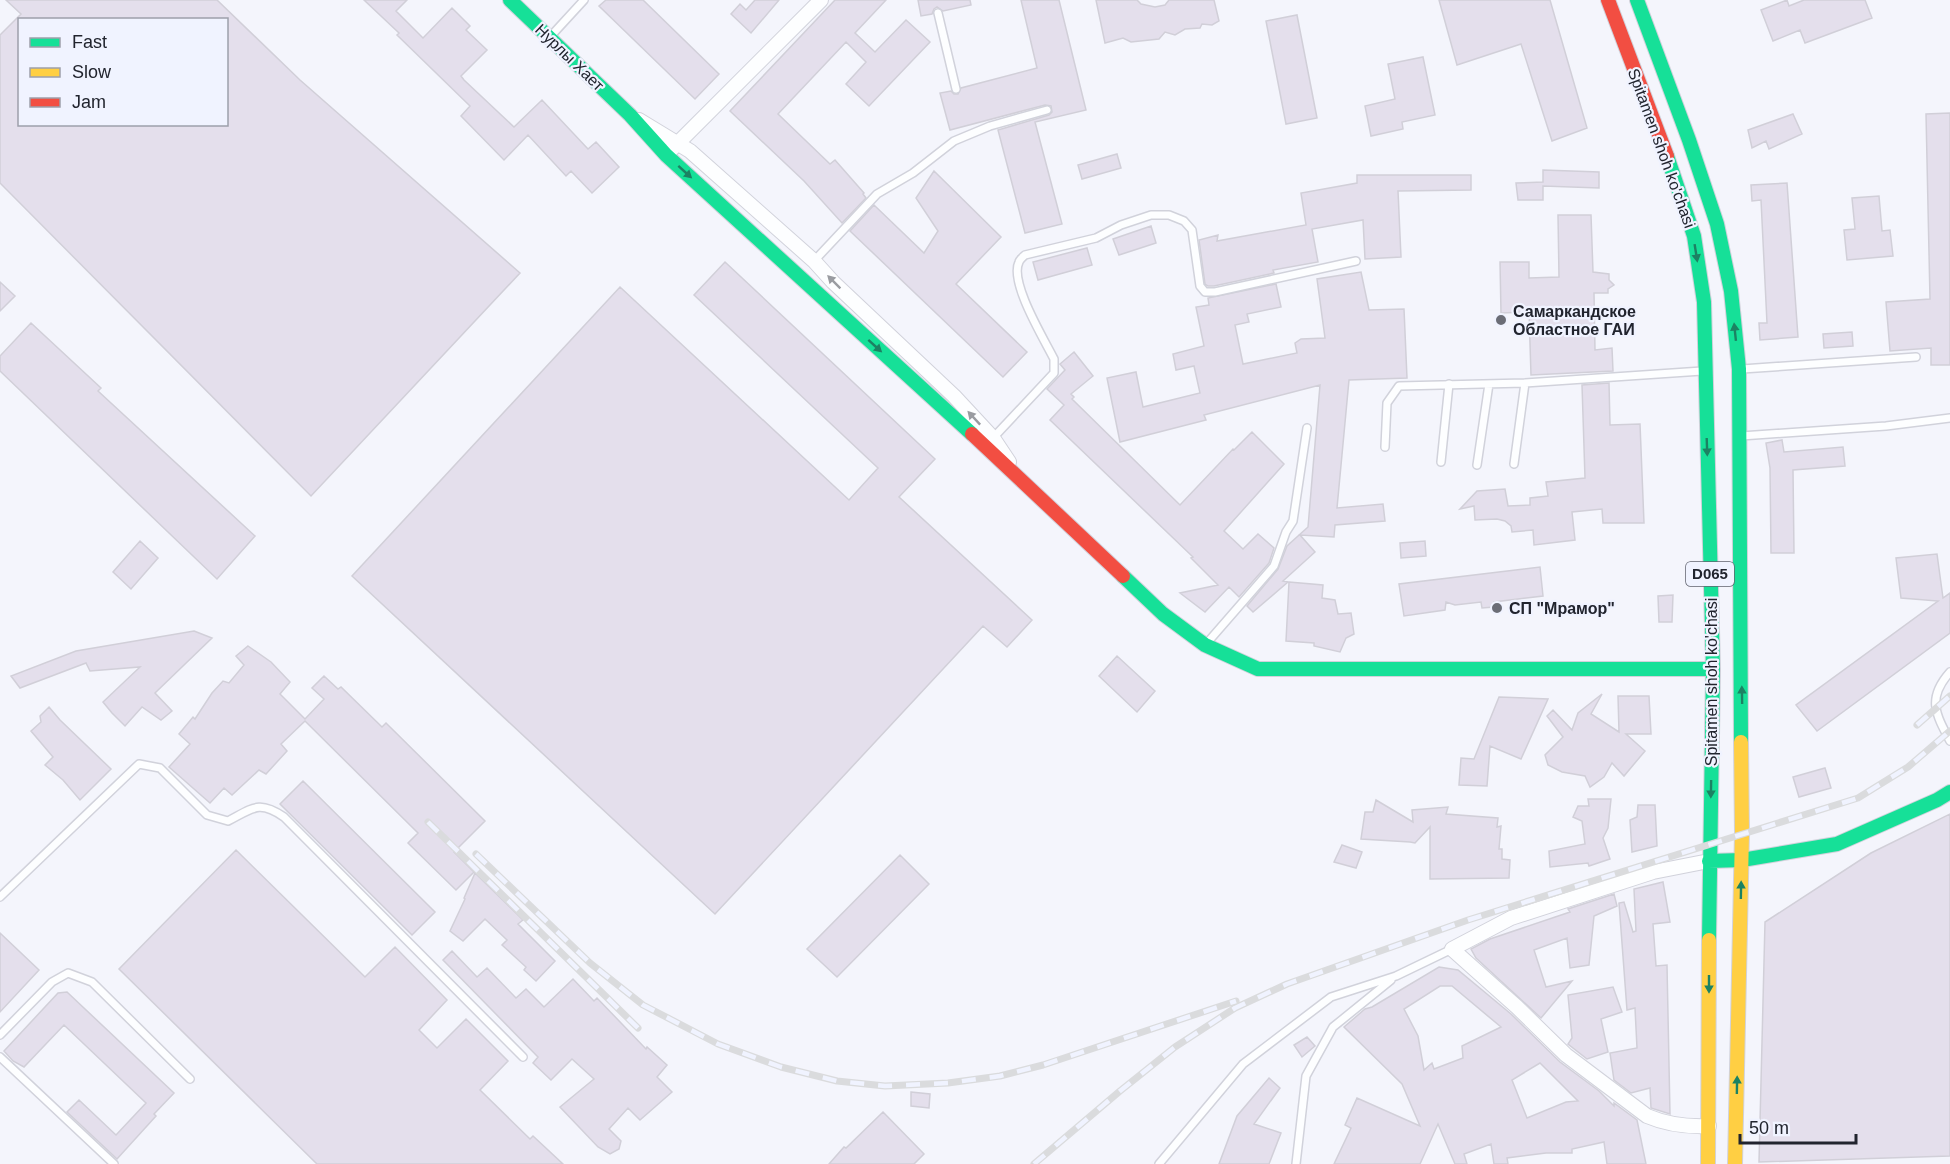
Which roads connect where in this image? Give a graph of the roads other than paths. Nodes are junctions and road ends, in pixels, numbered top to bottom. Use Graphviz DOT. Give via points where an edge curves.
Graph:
graph roads {
  1 [pos="510,0"];
  2 [pos="585,0"];
  3 [pos="821,0"];
  4 [pos="1608,0"];
  5 [pos="1637,0"];
  6 [pos="938,13"];
  7 [pos="550,37"];
  8 [pos="956,89"];
  9 [pos="1047,110"];
  10 [pos="630,115"];
  11 [pos="969,125"];
  12 [pos="970,133"];
  13 [pos="678,143"];
  14 [pos="666,155"];
  15 [pos="814,261"];
  16 [pos="1356,261"];
  17 [pos="1916,357"];
  18 [pos="1740,369"];
  19 [pos="1705,370"];
  20 [pos="1525,382"];
  21 [pos="1449,384"];
  22 [pos="1489,384"];
  23 [pos="1950,418"];
  24 [pos="1307,428"];
  25 [pos="1739,436"];
  26 [pos="993,438"];
  27 [pos="1386,447"];
  28 [pos="1441,462"];
  29 [pos="1514,464"];
  30 [pos="1477,465"];
  31 [pos="1022,480"];
  32 [pos="1205,645"];
  33 [pos="1713,669"];
  34 [pos="1950,672"];
  35 [pos="1950,741"];
  36 [pos="1950,792"];
  37 [pos="1742,860"];
  38 [pos="1709,861"];
  39 [pos="0,897"];
  40 [pos="1452,949"];
  41 [pos="1396,976"];
  42 [pos="0,1035"];
  43 [pos="0,1057"];
  44 [pos="523,1057"];
  45 [pos="190,1079"];
  46 [pos="1709,1125"];
  47 [pos="114,1164"];
  48 [pos="1159,1164"];
  49 [pos="1296,1164"];
  50 [pos="1708,1164"];
  51 [pos="1735,1164"];
  1 -- 7 [label="main road, Нурлы Хает"];
  2 -- 7 [label="lane"];
  3 -- 13 [label="street"];
  4 -- 19 [label="main road, Spitamen shoh ko'chasi / D065, one-way" via="1694,236 1704,302"];
  18 -- 5 [label="main road, Spitamen shoh ko'chasi / D065, one-way" via="1731,291 1717,224"];
  6 -- 8 [label="lane"];
  7 -- 10 [label="main road, Нурлы Хает"];
  9 -- 12 [label="lane"];
  10 -- 13 [label="street"];
  10 -- 14 [label="main road, Нурлы Хает"];
  11 -- 12 [label="lane"];
  12 -- 15 [label="lane" via="877,194"];
  13 -- 14 [label="street"];
  13 -- 15 [label="street"];
  14 -- 31 [label="main road, Нурлы Хает, one-way"];
  26 -- 15 [label="street, one-way"];
  16 -- 26 [label="lane" via="1205,292 1200,286 1192,230 1184,221 1169,215 1151,215 1096,238 1025,255 1018,262 1021,294 1053,359 1054,373"];
  17 -- 18 [label="lane"];
  18 -- 25 [label="main road, Spitamen shoh ko'chasi / D065"];
  19 -- 20 [label="lane"];
  19 -- 33 [label="main road, Spitamen shoh ko'chasi / D065, one-way"];
  20 -- 22 [label="lane"];
  20 -- 29 [label="lane"];
  21 -- 22 [label="lane"];
  21 -- 27 [label="lane" via="1399,386 1387,403"];
  21 -- 28 [label="lane"];
  22 -- 30 [label="lane"];
  23 -- 25 [label="lane"];
  24 -- 32 [label="lane" via="1293,521 1274,566"];
  37 -- 25 [label="main road, Spitamen shoh ko'chasi / D065, one-way"];
  26 -- 31 [label="street"];
  31 -- 32 [label="main road, Нурлы Хает" via="1163,614"];
  32 -- 33 [label="main road, Нурлы Хает" via="1258,669"];
  33 -- 38 [label="main road, Spitamen shoh ko'chasi / D065, one-way"];
  34 -- 35 [label="lane" via="1941,682 1934,704"];
  36 -- 37 [label="main road" via="1837,844"];
  37 -- 38 [label="main road"];
  51 -- 37 [label="main road, Spitamen shoh ko'chasi / D065, one-way"];
  38 -- 40 [label="street" via="1653,872 1511,918"];
  38 -- 46 [label="main road, Spitamen shoh ko'chasi / D065, one-way"];
  39 -- 44 [label="lane" via="139,764 160,768 207,814 228,821 259,806 270,807 284,817"];
  40 -- 41 [label="lane"];
  40 -- 46 [label="street" via="1566,1055 1647,1116 1685,1127"];
  41 -- 48 [label="lane" via="1331,997 1243,1064"];
  41 -- 49 [label="lane" via="1333,1027 1306,1076"];
  42 -- 45 [label="lane" via="52,982 68,974 92,982"];
  43 -- 47 [label="lane"];
  46 -- 50 [label="main road, Spitamen shoh ko'chasi / D065"];
}
